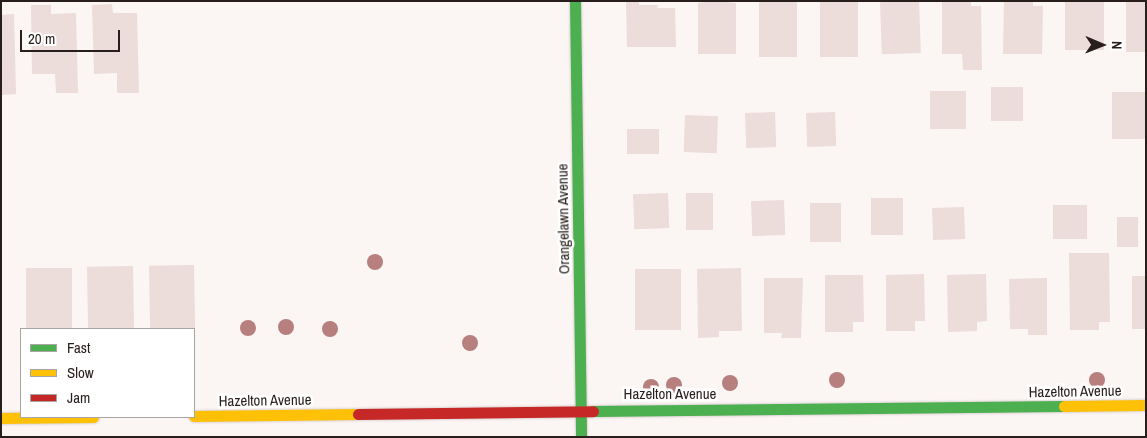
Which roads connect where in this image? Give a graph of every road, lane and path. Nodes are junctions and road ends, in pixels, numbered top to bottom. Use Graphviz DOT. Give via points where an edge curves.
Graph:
graph roads {
  1 [pos="575,1"];
  2 [pos="1146,405"];
  3 [pos="581,410"];
  4 [pos="195,416"];
  5 [pos="1,418"];
  6 [pos="20,418"];
  7 [pos="581,437"];
  1 -- 3 [label="street, Orangelawn Avenue"];
  2 -- 3 [label="street, Hazelton Avenue"];
  3 -- 4 [label="street, Hazelton Avenue"];
  3 -- 7 [label="street, Orangelawn Avenue"];
  5 -- 6 [label="street"];
}
